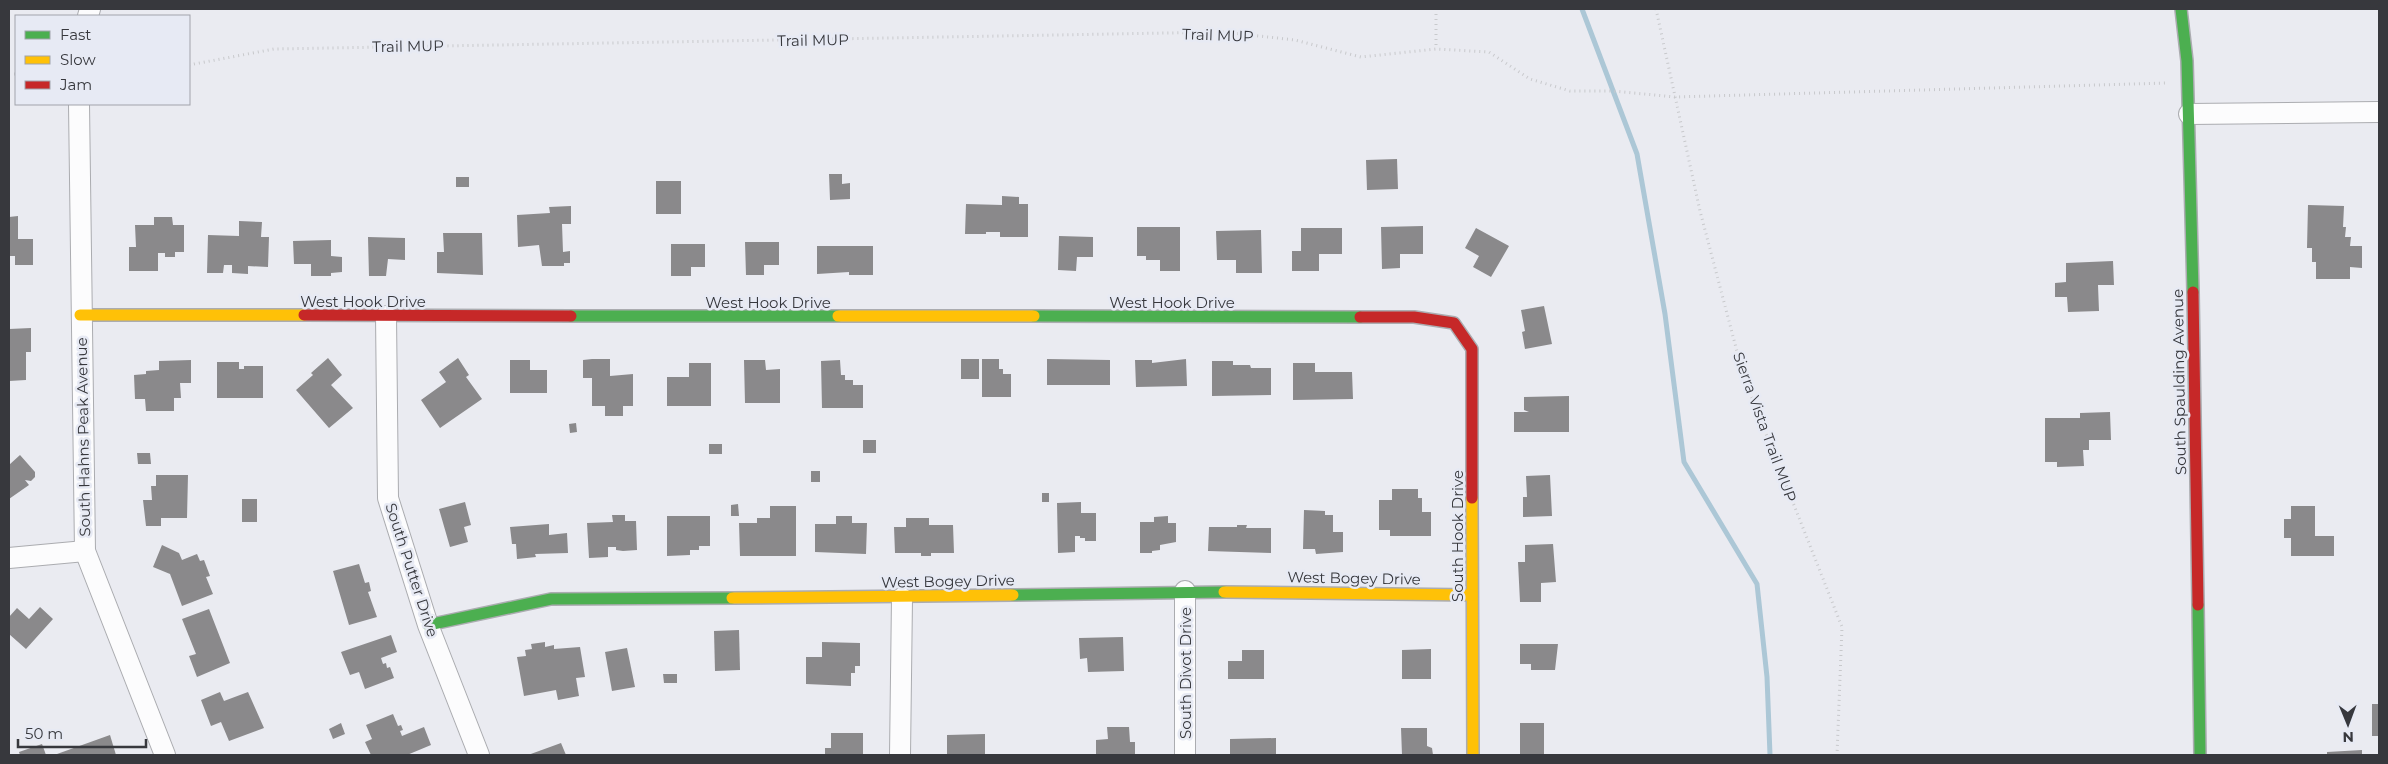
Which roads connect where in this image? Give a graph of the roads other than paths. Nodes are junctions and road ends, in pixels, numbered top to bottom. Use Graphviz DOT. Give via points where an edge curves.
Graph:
graph roads {
  1 [pos="2181,9"];
  2 [pos="79,105"];
  3 [pos="2379,112"];
  4 [pos="2189,114"];
  5 [pos="80,315"];
  6 [pos="386,316"];
  7 [pos="1454,323"];
  8 [pos="85,551"];
  9 [pos="9,558"];
  10 [pos="1185,591"];
  11 [pos="1472,595"];
  12 [pos="902,598"];
  13 [pos="428,624"];
  14 [pos="165,755"];
  15 [pos="479,755"];
  16 [pos="900,755"];
  17 [pos="1185,755"];
  18 [pos="1473,755"];
  19 [pos="2200,755"];
  1 -- 4 [label="street, South Spaulding Avenue" via="2188,61"];
  2 -- 5 [label="street, South Hahns Peak Avenue"];
  3 -- 4 [label="street"];
  4 -- 19 [label="street, South Spaulding Avenue"];
  5 -- 6 [label="street, West Hook Drive"];
  5 -- 8 [label="street, South Hahns Peak Avenue"];
  6 -- 7 [label="street, West Hook Drive" via="1414,317"];
  6 -- 13 [label="street, South Putter Drive" via="388,498"];
  7 -- 11 [label="street, South Hook Drive" via="1472,349"];
  8 -- 9 [label="street"];
  8 -- 14 [label="street, South Hahns Peak Avenue"];
  10 -- 11 [label="street, West Bogey Drive"];
  10 -- 12 [label="street, West Bogey Drive"];
  10 -- 17 [label="street, South Divot Drive"];
  11 -- 18 [label="street, South Hook Drive"];
  12 -- 13 [label="street, West Bogey Drive" via="551,598"];
  12 -- 16 [label="street"];
  13 -- 15 [label="street, South Putter Drive"];
}
